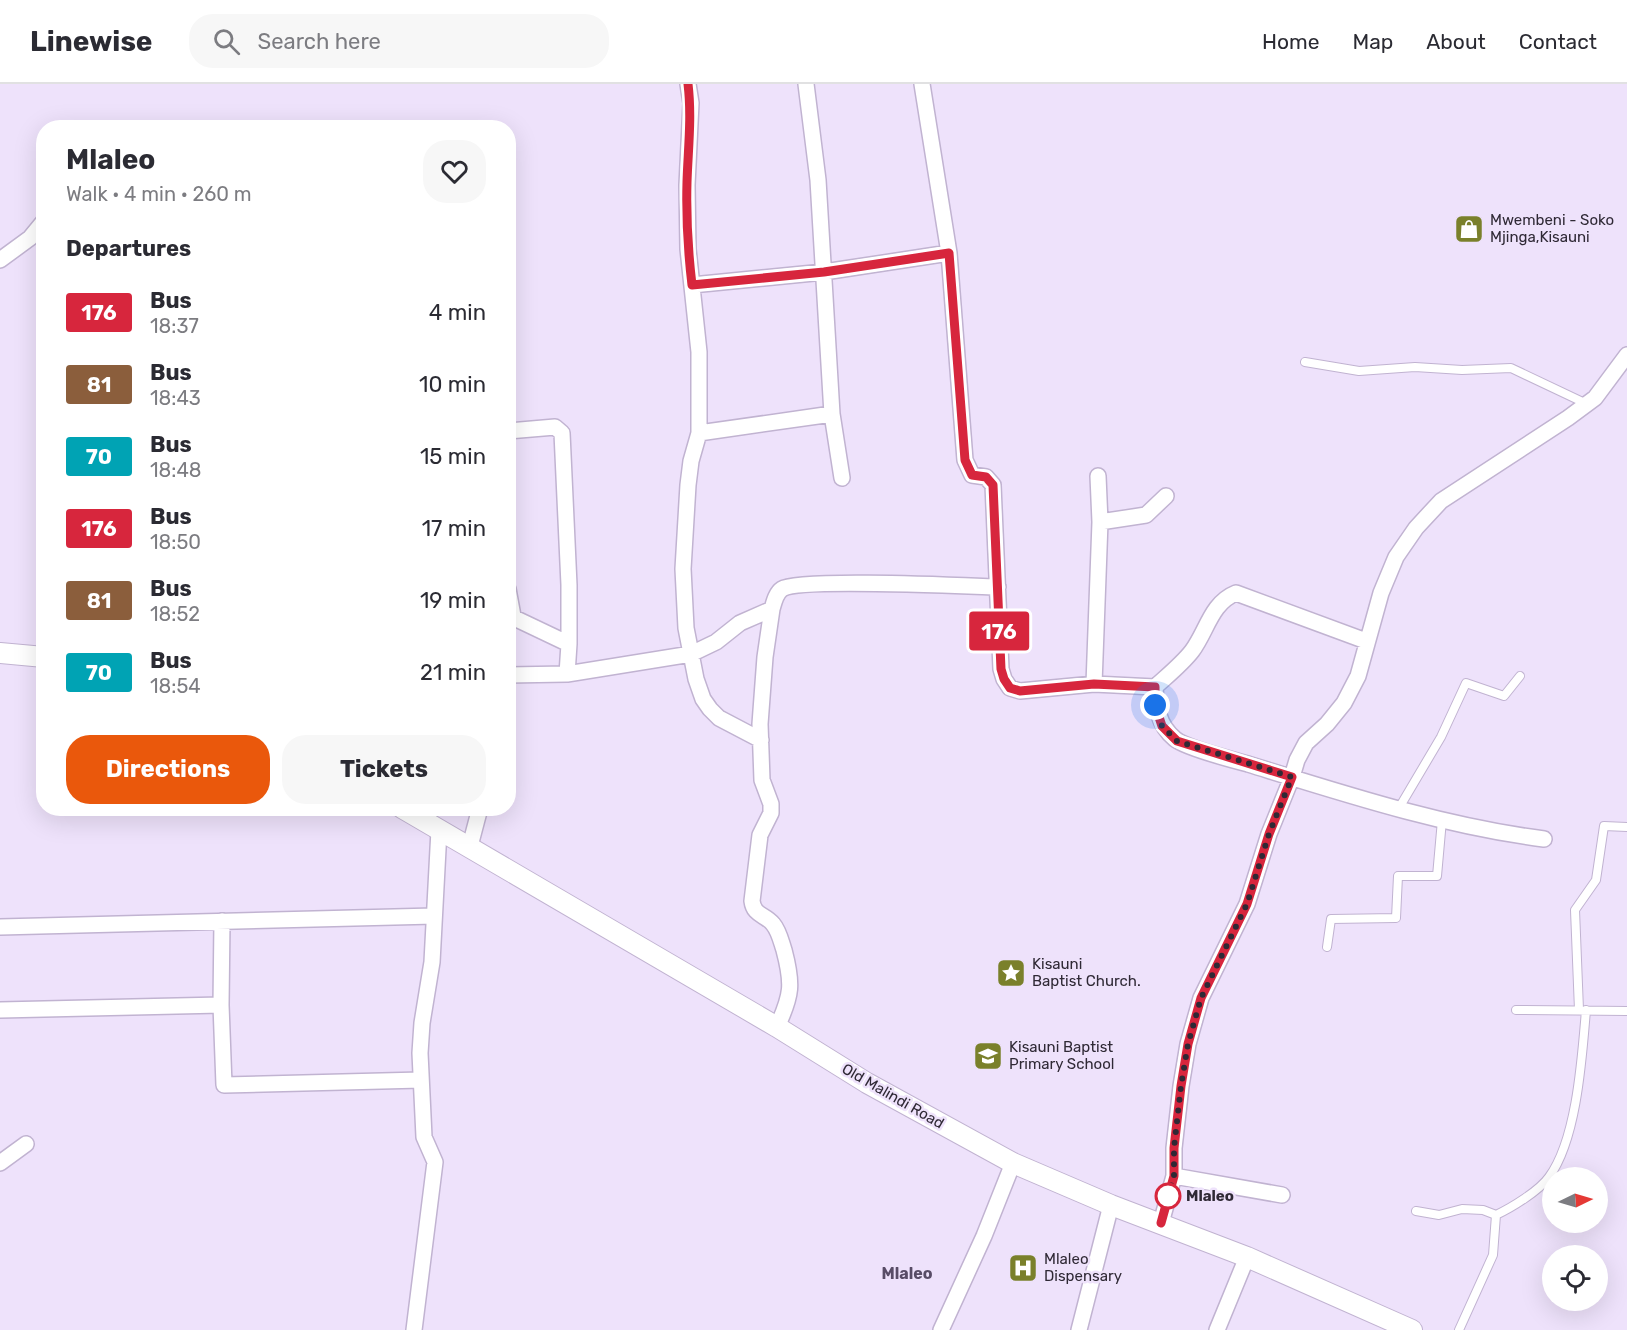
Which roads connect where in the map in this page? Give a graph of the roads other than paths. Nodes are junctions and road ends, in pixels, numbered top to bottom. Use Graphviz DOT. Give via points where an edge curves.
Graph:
graph roads {
  1 [pos="688,84"];
  2 [pos="806,84"];
  3 [pos="922,84"];
  4 [pos="36,231"];
  5 [pos="949,253"];
  6 [pos="0,260"];
  7 [pos="824,272"];
  8 [pos="692,285"];
  9 [pos="1627,354"];
  10 [pos="1305,362"];
  11 [pos="1587,404"];
  12 [pos="832,414"];
  13 [pos="516,430"];
  14 [pos="699,433"];
  15 [pos="1098,476"];
  16 [pos="842,478"];
  17 [pos="1166,496"];
  18 [pos="1100,522"];
  19 [pos="998,587"];
  20 [pos="772,609"];
  21 [pos="516,618"];
  22 [pos="1366,640"];
  23 [pos="569,644"];
  24 [pos="0,653"];
  25 [pos="691,654"];
  26 [pos="36,656"];
  27 [pos="567,674"];
  28 [pos="516,675"];
  29 [pos="1520,676"];
  30 [pos="1094,684"];
  31 [pos="1155,687"];
  32 [pos="761,740"];
  33 [pos="1292,777"];
  34 [pos="1398,808"];
  35 [pos="415,816"];
  36 [pos="478,816"];
  37 [pos="1442,820"];
  38 [pos="1627,827"];
  39 [pos="439,831"];
  40 [pos="1544,839"];
  41 [pos="470,846"];
  42 [pos="434,916"];
  43 [pos="222,921"];
  44 [pos="0,927"];
  45 [pos="1327,947"];
  46 [pos="221,1005"];
  47 [pos="0,1010"];
  48 [pos="1516,1010"];
  49 [pos="1582,1010"];
  50 [pos="1627,1011"];
  51 [pos="777,1027"];
  52 [pos="421,1080"];
  53 [pos="26,1144"];
  54 [pos="0,1163"];
  55 [pos="1013,1163"];
  56 [pos="1174,1176"];
  57 [pos="1282,1194"];
  58 [pos="1111,1205"];
  59 [pos="1416,1211"];
  60 [pos="1496,1215"];
  61 [pos="1161,1223"];
  62 [pos="1247,1257"];
  63 [pos="414,1330"];
  64 [pos="941,1330"];
  65 [pos="1079,1330"];
  66 [pos="1217,1330"];
  67 [pos="1412,1330"];
  68 [pos="1459,1330"];
  1 -- 8 [label="street" via="688,249"];
  2 -- 7 [label="street"];
  3 -- 5 [label="street"];
  4 -- 6 [label="street"];
  5 -- 7 [label="street"];
  5 -- 19 [label="street" via="965,460 972,475 986,477 993,485"];
  7 -- 8 [label="street"];
  7 -- 12 [label="street"];
  8 -- 14 [label="street" via="699,351"];
  9 -- 11 [label="street"];
  10 -- 11 [label="lane" via="1359,371 1511,368"];
  11 -- 22 [label="street" via="1434,507 1396,557"];
  12 -- 14 [label="street"];
  12 -- 16 [label="street"];
  13 -- 23 [label="street" via="555,427 562,433"];
  14 -- 25 [label="street" via="688,485 683,569"];
  15 -- 18 [label="street"];
  17 -- 18 [label="street" via="1146,515"];
  18 -- 30 [label="street"];
  19 -- 20 [label="street" via="792,585 775,597"];
  19 -- 30 [label="street" via="1001,669 1010,688 1020,691"];
  20 -- 25 [label="street" via="740,623 716,642"];
  20 -- 32 [label="street"];
  21 -- 23 [label="street"];
  22 -- 31 [label="street" via="1236,593 1225,597 1192,651"];
  22 -- 33 [label="street" via="1358,676 1344,703 1306,743"];
  23 -- 27 [label="street"];
  24 -- 26 [label="main road"];
  25 -- 27 [label="street"];
  25 -- 32 [label="street" via="696,679 710,709 719,718"];
  27 -- 28 [label="street"];
  29 -- 34 [label="lane" via="1504,696 1466,683 1441,737"];
  30 -- 31 [label="street"];
  31 -- 33 [label="street" via="1155,705 1162,726 1177,741"];
  32 -- 51 [label="street" via="762,780 771,813 760,835 752,901 756,913 772,922 788,967 791,986"];
  33 -- 34 [label="street"];
  33 -- 56 [label="street" via="1247,904 1201,998 1181,1086"];
  34 -- 37 [label="street"];
  35 -- 39 [label="main road, Old Malindi Road"];
  36 -- 41 [label="street"];
  37 -- 40 [label="street"];
  37 -- 45 [label="lane" via="1437,876 1398,876 1396,918 1331,919"];
  38 -- 49 [label="lane" via="1604,826 1596,880 1575,910"];
  39 -- 41 [label="main road, Old Malindi Road"];
  39 -- 42 [label="street"];
  41 -- 51 [label="main road, Old Malindi Road" via="525,882"];
  42 -- 43 [label="street"];
  42 -- 52 [label="street" via="432,962 422,1023"];
  43 -- 44 [label="street"];
  43 -- 46 [label="street"];
  46 -- 47 [label="street"];
  46 -- 52 [label="street" via="224,1085"];
  48 -- 49 [label="lane"];
  49 -- 50 [label="lane"];
  49 -- 60 [label="lane" via="1580,1077 1565,1145 1549,1178 1513,1207"];
  51 -- 55 [label="main road, Old Malindi Road" via="867,1083"];
  52 -- 63 [label="street" via="424,1137 435,1162"];
  53 -- 54 [label="street"];
  55 -- 58 [label="main road, Old Malindi Road"];
  55 -- 64 [label="street"];
  56 -- 57 [label="street"];
  56 -- 61 [label="street"];
  58 -- 61 [label="main road, Old Malindi Road"];
  58 -- 65 [label="street"];
  59 -- 60 [label="lane" via="1439,1215 1462,1209 1483,1210"];
  60 -- 68 [label="lane" via="1493,1255"];
  61 -- 62 [label="main road, Old Malindi Road"];
  62 -- 66 [label="street"];
  62 -- 67 [label="main road, Old Malindi Road"];
}
